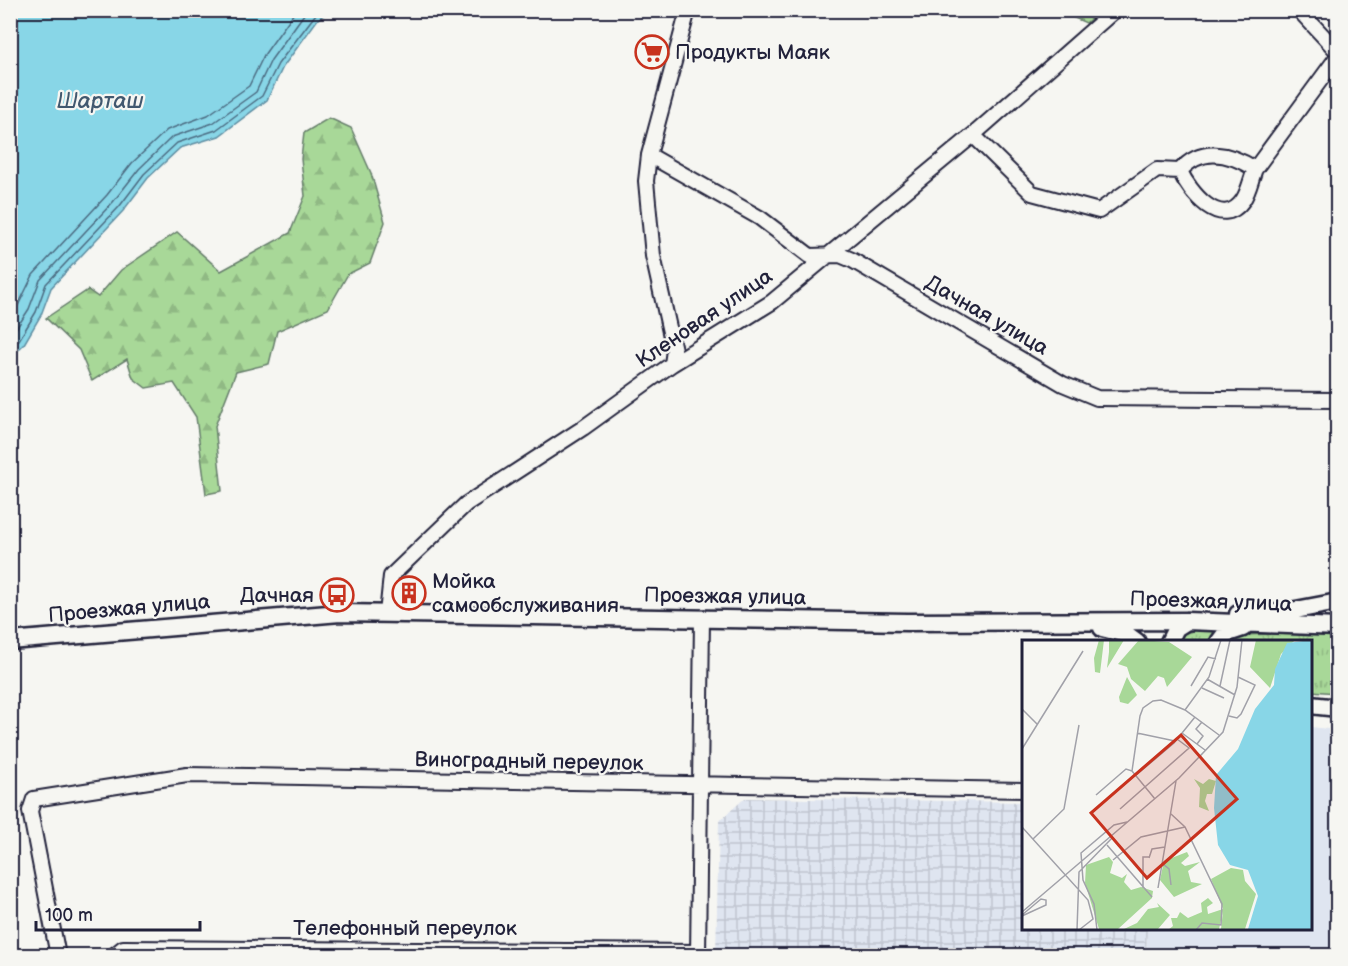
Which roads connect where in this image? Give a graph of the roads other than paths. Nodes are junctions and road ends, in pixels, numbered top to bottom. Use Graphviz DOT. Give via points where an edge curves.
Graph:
graph roads {
  1 [pos="688,10"];
  2 [pos="1299,10"];
  3 [pos="1113,12"];
  4 [pos="1338,54"];
  5 [pos="973,135"];
  6 [pos="649,155"];
  7 [pos="1255,169"];
  8 [pos="1180,171"];
  9 [pos="825,256"];
  10 [pos="672,364"];
  11 [pos="1338,400"];
  12 [pos="1338,602"];
  13 [pos="387,614"];
  14 [pos="702,618"];
  15 [pos="1187,621"];
  16 [pos="1072,622"];
  17 [pos="1204,622"];
  18 [pos="1270,626"];
  19 [pos="1335,627"];
  20 [pos="1134,640"];
  21 [pos="1170,640"];
  22 [pos="1220,640"];
  23 [pos="10,641"];
  24 [pos="1312,705"];
  25 [pos="1338,708"];
  26 [pos="699,786"];
  27 [pos="1022,790"];
  28 [pos="698,954"];
  29 [pos="58,956"];
  30 [pos="113,956"];
  1 -- 6 [label="street"];
  2 -- 4 [label="street"];
  3 -- 5 [label="street, Кленовая улица"];
  4 -- 7 [label="street"];
  5 -- 8 [label="street" via="1032,193 1099,211 1157,170"];
  5 -- 9 [label="street, Кленовая улица"];
  6 -- 9 [label="street, Дачная улица" via="760,218 810,256"];
  6 -- 10 [label="street" via="646,182 652,245 674,350"];
  7 -- 8 [label="street" via="1239,159 1212,154 1188,161"];
  7 -- 8 [label="street" via="1243,200 1227,210 1205,205"];
  9 -- 10 [label="street, Кленовая улица" via="772,302"];
  9 -- 11 [label="street, Дачная улица" via="840,255 852,260 1063,384 1097,398"];
  10 -- 13 [label="street, Кленовая улица" via="466,504 391,576"];
  12 -- 17 [label="main road" via="1280,613 1232,614"];
  13 -- 14 [label="main road, Проезжая улица"];
  13 -- 23 [label="main road, Проезжая улица" via="340,613"];
  14 -- 16 [label="main road, Проезжая улица"];
  14 -- 26 [label="street"];
  15 -- 16 [label="main road, Проезжая улица"];
  15 -- 17 [label="main road, Проезжая улица"];
  15 -- 21 [label="main road" via="1176,628"];
  16 -- 20 [label="main road" via="1112,629"];
  17 -- 18 [label="main road, Проезжая улица"];
  18 -- 19 [label="main road, Проезжая улица"];
  18 -- 22 [label="main road" via="1233,630"];
  24 -- 25 [label="main road"];
  26 -- 27 [label="street, Виноградный переулок"];
  26 -- 28 [label="street"];
  26 -- 29 [label="street, Виноградный переулок" via="187,775 34,799 30,811"];
  28 -- 30 [label="street, Телефонный переулок" via="123,948"];
}
